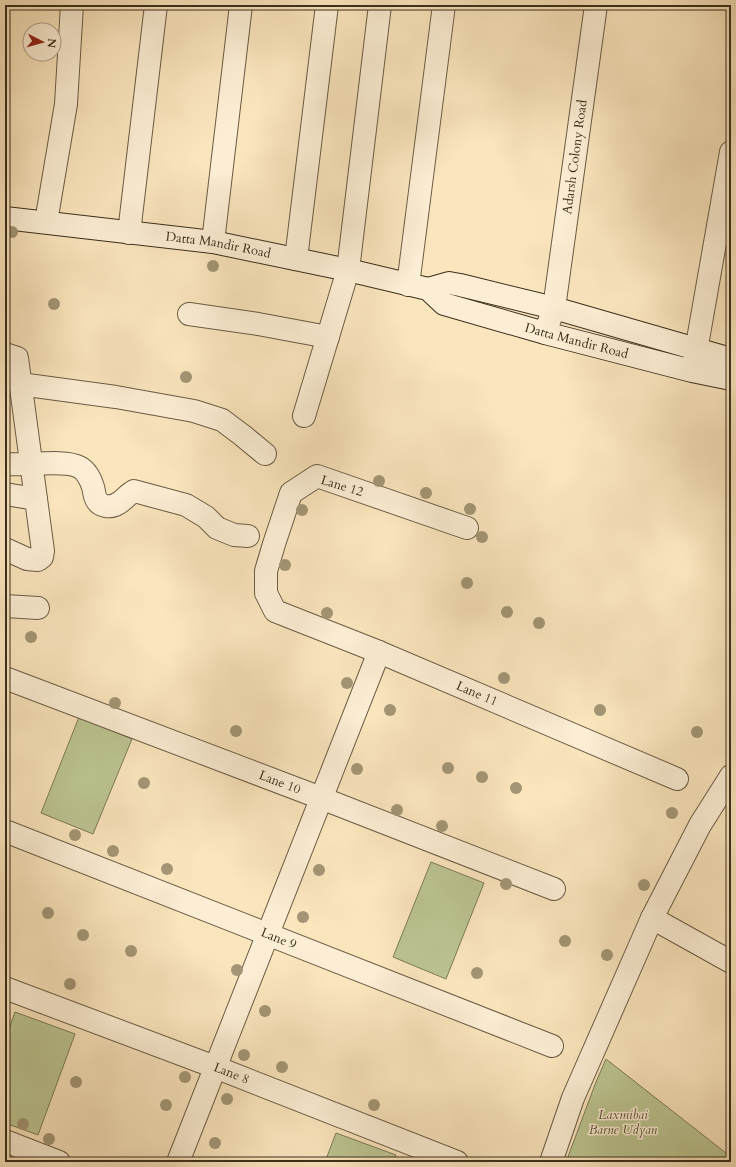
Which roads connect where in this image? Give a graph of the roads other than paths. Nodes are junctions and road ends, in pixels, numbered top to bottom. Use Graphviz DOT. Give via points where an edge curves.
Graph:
graph roads {
  1 [pos="72,5"];
  2 [pos="156,5"];
  3 [pos="242,5"];
  4 [pos="327,5"];
  5 [pos="380,5"];
  6 [pos="444,5"];
  7 [pos="596,5"];
  8 [pos="731,152"];
  9 [pos="5,218"];
  10 [pos="46,222"];
  11 [pos="130,233"];
  12 [pos="212,242"];
  13 [pos="296,259"];
  14 [pos="348,270"];
  15 [pos="418,287"];
  16 [pos="554,308"];
  17 [pos="189,314"];
  18 [pos="545,333"];
  19 [pos="328,337"];
  20 [pos="696,350"];
  21 [pos="5,354"];
  22 [pos="731,359"];
  23 [pos="692,372"];
  24 [pos="731,379"];
  25 [pos="20,384"];
  26 [pos="304,416"];
  27 [pos="264,454"];
  28 [pos="5,464"];
  29 [pos="31,465"];
  30 [pos="5,494"];
  31 [pos="36,499"];
  32 [pos="467,528"];
  33 [pos="248,536"];
  34 [pos="5,549"];
  35 [pos="5,606"];
  36 [pos="38,608"];
  37 [pos="275,611"];
  38 [pos="379,652"];
  39 [pos="5,678"];
  40 [pos="731,776"];
  41 [pos="677,780"];
  42 [pos="322,798"];
  43 [pos="5,831"];
  44 [pos="554,889"];
  45 [pos="652,918"];
  46 [pos="268,934"];
  47 [pos="731,962"];
  48 [pos="5,988"];
  49 [pos="552,1046"];
  50 [pos="215,1067"];
  51 [pos="5,1141"];
  52 [pos="59,1162"];
  53 [pos="178,1162"];
  54 [pos="457,1162"];
  55 [pos="551,1162"];
  1 -- 10 [label="street" via="66,104"];
  2 -- 11 [label="street"];
  3 -- 12 [label="street"];
  4 -- 13 [label="street"];
  5 -- 14 [label="street"];
  6 -- 15 [label="street"];
  7 -- 16 [label="street, Adarsh Colony Road"];
  8 -- 20 [label="street"];
  9 -- 10 [label="street, Datta Mandir Road"];
  10 -- 11 [label="street, Datta Mandir Road"];
  11 -- 12 [label="street, Datta Mandir Road"];
  12 -- 13 [label="street, Datta Mandir Road"];
  13 -- 14 [label="street, Datta Mandir Road"];
  14 -- 15 [label="street, Datta Mandir Road"];
  14 -- 19 [label="street"];
  15 -- 16 [label="street, Datta Mandir Road" via="449,283"];
  15 -- 18 [label="street, Datta Mandir Road" via="444,304"];
  16 -- 18 [label="street, Adarsh Colony Road"];
  16 -- 20 [label="street, Datta Mandir Road"];
  17 -- 19 [label="street"];
  18 -- 23 [label="street, Datta Mandir Road"];
  19 -- 26 [label="street"];
  20 -- 22 [label="street, Datta Mandir Road"];
  20 -- 23 [label="street"];
  21 -- 25 [label="street" via="17,358"];
  23 -- 24 [label="street, Datta Mandir Road"];
  25 -- 27 [label="street" via="194,411 222,420"];
  25 -- 29 [label="street"];
  28 -- 29 [label="street"];
  29 -- 31 [label="street"];
  29 -- 33 [label="street" via="72,464 80,467 88,477 96,499 101,504 111,507 119,504 134,491 186,505 218,528 234,535"];
  30 -- 31 [label="street"];
  31 -- 34 [label="street" via="42,557 38,560 27,559"];
  32 -- 37 [label="street, Lane 12" via="317,476 291,493 274,544 266,570 266,593"];
  35 -- 36 [label="street"];
  37 -- 38 [label="street, Lane 11"];
  38 -- 41 [label="street, Lane 11"];
  38 -- 42 [label="street"];
  39 -- 42 [label="street, Lane 10"];
  40 -- 45 [label="street" via="700,825"];
  42 -- 44 [label="street, Lane 10"];
  42 -- 46 [label="street"];
  43 -- 46 [label="street, Lane 9"];
  45 -- 47 [label="street"];
  45 -- 55 [label="street" via="573,1098"];
  46 -- 49 [label="street, Lane 9"];
  46 -- 50 [label="street"];
  48 -- 50 [label="street, Lane 8"];
  50 -- 53 [label="street"];
  50 -- 54 [label="street, Lane 8"];
  51 -- 52 [label="street"];
}
